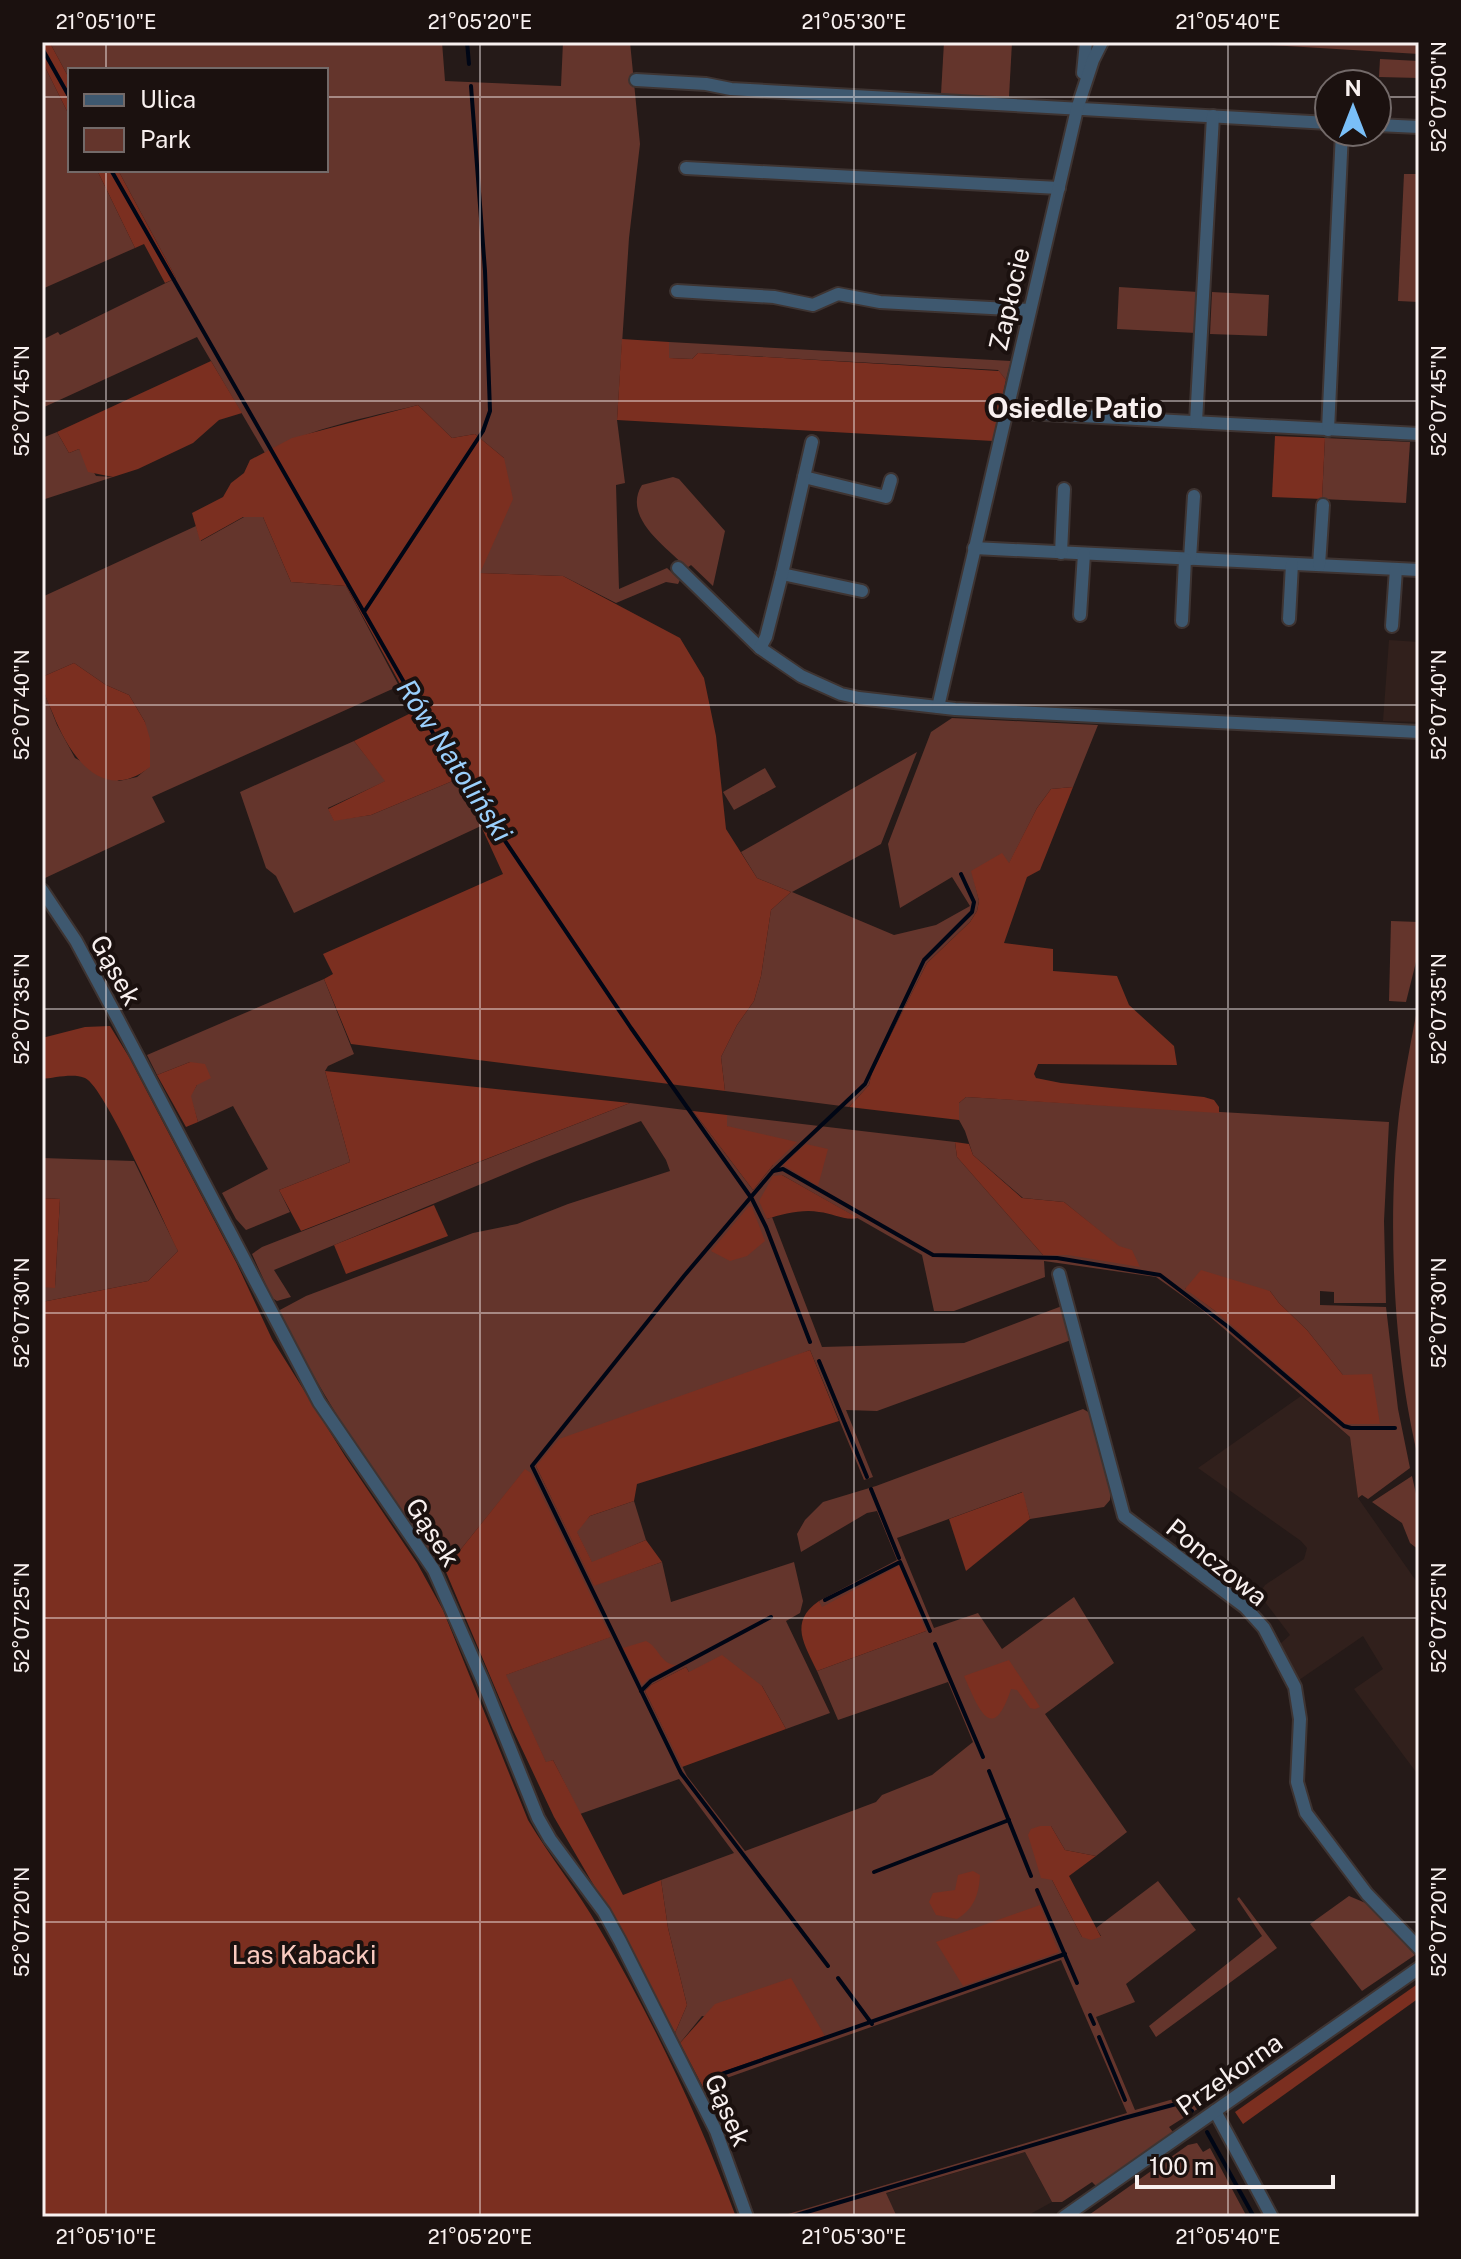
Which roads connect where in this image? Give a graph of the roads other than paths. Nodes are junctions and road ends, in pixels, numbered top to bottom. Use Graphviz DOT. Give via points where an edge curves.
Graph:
graph roads {
  1 [pos="1086,42"];
  2 [pos="1102,42"];
  3 [pos="636,80"];
  4 [pos="1082,88"];
  5 [pos="1077,109"];
  6 [pos="1213,116"];
  7 [pos="1313,122"];
  8 [pos="1393,126"];
  9 [pos="1419,127"];
  10 [pos="1341,148"];
  11 [pos="686,168"];
  12 [pos="1059,188"];
  13 [pos="677,291"];
  14 [pos="1029,310"];
  15 [pos="1005,412"];
  16 [pos="1196,422"];
  17 [pos="1328,430"];
  18 [pos="1419,434"];
  19 [pos="812,442"];
  20 [pos="804,477"];
  21 [pos="891,480"];
  22 [pos="1064,489"];
  23 [pos="1194,496"];
  24 [pos="1323,505"];
  25 [pos="974,548"];
  26 [pos="1061,553"];
  27 [pos="1084,554"];
  28 [pos="1188,559"];
  29 [pos="1292,564"];
  30 [pos="1319,565"];
  31 [pos="678,568"];
  32 [pos="1396,569"];
  33 [pos="1419,570"];
  34 [pos="782,574"];
  35 [pos="862,591"];
  36 [pos="1080,615"];
  37 [pos="1289,619"];
  38 [pos="1182,621"];
  39 [pos="1392,626"];
  40 [pos="760,648"];
  41 [pos="938,707"];
  42 [pos="1419,732"];
  43 [pos="42,890"];
  44 [pos="1059,1274"];
  45 [pos="1419,1948"];
  46 [pos="1419,1968"];
  47 [pos="1215,2111"];
  48 [pos="747,2217"];
  49 [pos="1064,2217"];
  50 [pos="1272,2217"];
  1 -- 4 [label="street, Zapłocie"];
  2 -- 4 [label="street, Zapłocie"];
  3 -- 5 [label="street"];
  4 -- 5 [label="street, Zapłocie"];
  5 -- 6 [label="street"];
  5 -- 12 [label="street, Zapłocie"];
  6 -- 7 [label="street"];
  6 -- 16 [label="street"];
  8 -- 9 [label="street"];
  10 -- 17 [label="street"];
  11 -- 12 [label="street"];
  12 -- 14 [label="street, Zapłocie"];
  13 -- 14 [label="street" via="760,295 813,305 838,294 880,302"];
  14 -- 15 [label="street, Zapłocie"];
  15 -- 16 [label="street"];
  15 -- 25 [label="street, Zapłocie"];
  16 -- 17 [label="street"];
  17 -- 18 [label="street"];
  19 -- 20 [label="street"];
  20 -- 21 [label="street" via="886,497"];
  20 -- 34 [label="street"];
  22 -- 26 [label="street"];
  23 -- 28 [label="street"];
  24 -- 30 [label="street"];
  25 -- 26 [label="street"];
  25 -- 41 [label="street, Zapłocie"];
  26 -- 27 [label="street"];
  27 -- 28 [label="street"];
  27 -- 36 [label="street"];
  28 -- 29 [label="street"];
  28 -- 38 [label="street"];
  29 -- 30 [label="street"];
  29 -- 37 [label="street"];
  30 -- 32 [label="street"];
  31 -- 40 [label="street"];
  32 -- 33 [label="street"];
  32 -- 39 [label="street"];
  34 -- 35 [label="street"];
  34 -- 40 [label="street"];
  40 -- 41 [label="street" via="801,676 841,694"];
  41 -- 42 [label="street"];
  43 -- 48 [label="street, Gąsek" via="76,941 319,1402 434,1570 528,1797 550,1839 620,1941 716,2131"];
  44 -- 45 [label="street, Ponczowa" via="1124,1516 1245,1607 1264,1628 1295,1687 1300,1719 1297,1782 1306,1813 1367,1894"];
  46 -- 47 [label="street, Przekorna"];
  47 -- 49 [label="street, Przekorna"];
  47 -- 50 [label="street"];
}
